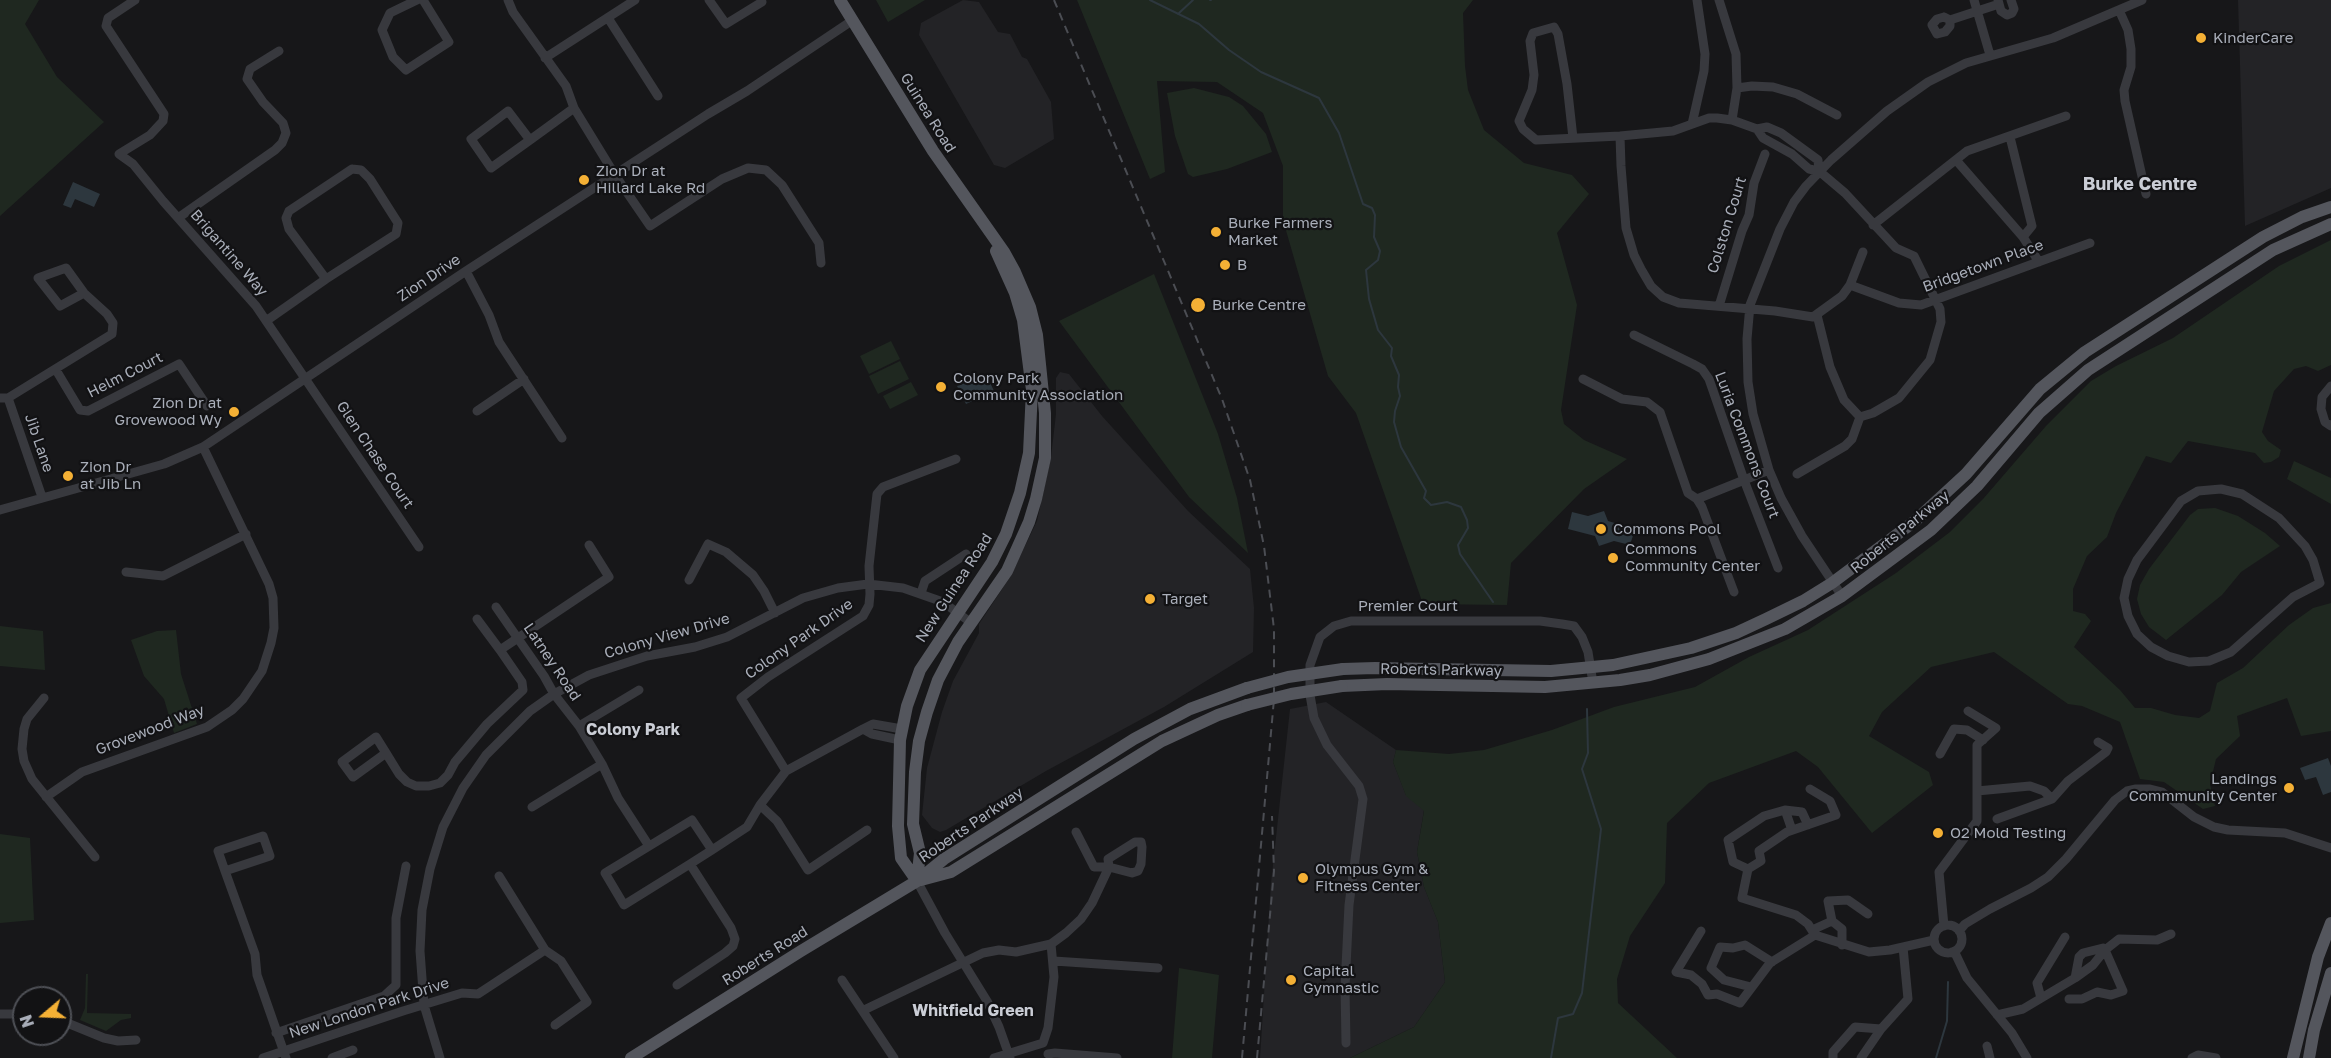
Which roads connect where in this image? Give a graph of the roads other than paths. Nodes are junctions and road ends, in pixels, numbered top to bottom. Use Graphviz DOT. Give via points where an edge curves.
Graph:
graph roads {
  1 [pos="135,0"];
  2 [pos="417,0"];
  3 [pos="423,0"];
  4 [pos="508,0"];
  5 [pos="635,0"];
  6 [pos="709,0"];
  7 [pos="840,0"];
  8 [pos="1697,0"];
  9 [pos="1719,0"];
  10 [pos="1974,0"];
  11 [pos="2011,0"];
  12 [pos="2142,0"];
  13 [pos="762,2"];
  14 [pos="1998,2"];
  15 [pos="2119,10"];
  16 [pos="1978,11"];
  17 [pos="608,18"];
  18 [pos="853,20"];
  19 [pos="1950,20"];
  20 [pos="279,51"];
  21 [pos="1990,55"];
  22 [pos="545,58"];
  23 [pos="1737,88"];
  24 [pos="658,96"];
  25 [pos="574,108"];
  26 [pos="1838,115"];
  27 [pos="2066,116"];
  28 [pos="1731,120"];
  29 [pos="1692,124"];
  30 [pos="1620,136"];
  31 [pos="2010,137"];
  32 [pos="1573,138"];
  33 [pos="530,140"];
  34 [pos="1765,154"];
  35 [pos="1956,160"];
  36 [pos="1820,171"];
  37 [pos="615,175"];
  38 [pos="2146,194"];
  39 [pos="2331,207"];
  40 [pos="178,218"];
  41 [pos="2331,224"];
  42 [pos="1873,225"];
  43 [pos="2023,237"];
  44 [pos="993,239"];
  45 [pos="2090,243"];
  46 [pos="1863,252"];
  47 [pos="2039,262"];
  48 [pos="821,263"];
  49 [pos="466,271"];
  50 [pos="326,279"];
  51 [pos="1850,285"];
  52 [pos="1019,291"];
  53 [pos="84,293"];
  54 [pos="1936,300"];
  55 [pos="1719,306"];
  56 [pos="1750,310"];
  57 [pos="1817,315"];
  58 [pos="266,321"];
  59 [pos="1634,335"];
  60 [pos="56,370"];
  61 [pos="524,379"];
  62 [pos="1583,379"];
  63 [pos="306,380"];
  64 [pos="2331,386"];
  65 [pos="4,398"];
  66 [pos="207,405"];
  67 [pos="477,411"];
  68 [pos="1860,417"];
  69 [pos="2331,426"];
  70 [pos="562,438"];
  71 [pos="203,447"];
  72 [pos="956,459"];
  73 [pos="1769,471"];
  74 [pos="1797,474"];
  75 [pos="1744,480"];
  76 [pos="42,497"];
  77 [pos="1697,499"];
  78 [pos="0,510"];
  79 [pos="246,534"];
  80 [pos="589,545"];
  81 [pos="419,547"];
  82 [pos="966,554"];
  83 [pos="1778,568"];
  84 [pos="126,572"];
  85 [pos="690,580"];
  86 [pos="2331,581"];
  87 [pos="1832,583"];
  88 [pos="2320,583"];
  89 [pos="868,584"];
  90 [pos="1734,592"];
  91 [pos="921,593"];
  92 [pos="1842,596"];
  93 [pos="496,607"];
  94 [pos="775,613"];
  95 [pos="959,613"];
  96 [pos="477,619"];
  97 [pos="970,622"];
  98 [pos="517,637"];
  99 [pos="500,650"];
  100 [pos="1591,667"];
  101 [pos="1593,683"];
  102 [pos="639,690"];
  103 [pos="554,694"];
  104 [pos="44,698"];
  105 [pos="1968,711"];
  106 [pos="579,726"];
  107 [pos="901,735"];
  108 [pos="1983,740"];
  109 [pos="2098,742"];
  110 [pos="386,753"];
  111 [pos="1940,754"];
  112 [pos="602,765"];
  113 [pos="786,771"];
  114 [pos="1810,789"];
  115 [pos="1977,791"];
  116 [pos="46,797"];
  117 [pos="2052,799"];
  118 [pos="760,805"];
  119 [pos="532,807"];
  120 [pos="1785,810"];
  121 [pos="1997,819"];
  122 [pos="1808,825"];
  123 [pos="867,830"];
  124 [pos="1792,831"];
  125 [pos="1076,832"];
  126 [pos="649,846"];
  127 [pos="2331,848"];
  128 [pos="712,850"];
  129 [pos="95,857"];
  130 [pos="690,864"];
  131 [pos="406,866"];
  132 [pos="1748,869"];
  133 [pos="225,871"];
  134 [pos="499,876"];
  135 [pos="917,881"];
  136 [pos="1868,914"];
  137 [pos="1832,921"];
  138 [pos="2331,923"];
  139 [pos="1944,926"];
  140 [pos="1701,931"];
  141 [pos="1959,931"];
  142 [pos="1814,932"];
  143 [pos="2171,934"];
  144 [pos="2065,937"];
  145 [pos="1934,940"];
  146 [pos="1051,944"];
  147 [pos="1842,945"];
  148 [pos="1902,947"];
  149 [pos="544,950"];
  150 [pos="2105,950"];
  151 [pos="1953,952"];
  152 [pos="1054,961"];
  153 [pos="1772,962"];
  154 [pos="963,963"];
  155 [pos="1158,968"];
  156 [pos="2331,973"];
  157 [pos="2075,978"];
  158 [pos="843,980"];
  159 [pos="677,985"];
  160 [pos="1751,987"];
  161 [pos="2041,998"];
  162 [pos="2069,999"];
  163 [pos="424,1005"];
  164 [pos="864,1010"];
  165 [pos="1997,1015"];
  166 [pos="555,1024"];
  167 [pos="72,1025"];
  168 [pos="1881,1029"];
  169 [pos="276,1033"];
  170 [pos="136,1040"];
  171 [pos="1043,1043"];
  172 [pos="1346,1043"];
  173 [pos="1987,1046"];
  174 [pos="353,1050"];
  175 [pos="285,1055"];
  176 [pos="1009,1056"];
  177 [pos="1048,1056"];
  178 [pos="263,1058"];
  179 [pos="332,1058"];
  180 [pos="440,1058"];
  181 [pos="631,1058"];
  182 [pos="894,1058"];
  183 [pos="994,1058"];
  184 [pos="1117,1058"];
  185 [pos="1833,1058"];
  186 [pos="1861,1058"];
  187 [pos="1990,1058"];
  188 [pos="2027,1058"];
  189 [pos="2192,1058"];
  190 [pos="2216,1058"];
  191 [pos="2293,1058"];
  192 [pos="2310,1058"];
  1 -- 40 [label="street, Brigantine Way" via="108,18 106,27 164,114 163,121 150,135 119,154 133,164"];
  2 -- 3 [label="street" via="390,13 382,30 393,57 406,70 449,42"];
  4 -- 22 [label="street"];
  5 -- 17 [label="street"];
  6 -- 13 [label="street" via="726,24"];
  7 -- 18 [label="main road, Guinea Road"];
  8 -- 29 [label="street" via="1705,54"];
  9 -- 23 [label="street" via="1736,54"];
  10 -- 16 [label="street"];
  11 -- 14 [label="street" via="2014,9 2007,15"];
  12 -- 15 [label="street"];
  14 -- 16 [label="street"];
  15 -- 21 [label="street" via="2053,38"];
  15 -- 38 [label="street" via="2131,49 2125,101"];
  16 -- 19 [label="street"];
  16 -- 21 [label="street"];
  17 -- 22 [label="street"];
  17 -- 24 [label="street"];
  18 -- 37 [label="street, Zion Drive"];
  18 -- 44 [label="main road, Guinea Road"];
  20 -- 40 [label="street" via="250,69 247,79 283,123 286,133 282,142"];
  21 -- 36 [label="street" via="1948,71 1910,94 1869,125"];
  22 -- 25 [label="street" via="566,86"];
  23 -- 26 [label="street" via="1773,87 1797,94"];
  23 -- 28 [label="street"];
  25 -- 33 [label="street"];
  25 -- 37 [label="street"];
  27 -- 31 [label="street"];
  28 -- 29 [label="street" via="1709,118"];
  28 -- 36 [label="street" via="1757,129 1767,127 1818,160"];
  29 -- 30 [label="street"];
  30 -- 32 [label="street"];
  30 -- 55 [label="street" via="1626,228 1641,269 1663,297 1679,303"];
  31 -- 35 [label="street" via="1967,151"];
  31 -- 43 [label="street" via="2032,226"];
  32 -- 32 [label="street" via="1567,84 1554,27 1533,33 1530,41 1532,90 1519,121 1536,140"];
  33 -- 33 [label="street" via="491,168 471,139 508,111"];
  34 -- 55 [label="street, Colston Court"];
  35 -- 42 [label="street"];
  35 -- 43 [label="street"];
  36 -- 42 [label="street"];
  36 -- 56 [label="street" via="1794,202 1780,229"];
  37 -- 48 [label="street" via="650,226 722,179 748,168 766,170 782,185 819,243"];
  37 -- 49 [label="street, Zion Drive"];
  39 -- 87 [label="main road, Roberts Parkway" via="2263,237 2063,368 1944,496"];
  40 -- 58 [label="street, Brigantine Way"];
  41 -- 92 [label="main road, Roberts Parkway" via="2273,250 2088,370 2039,413 1955,509"];
  42 -- 54 [label="street" via="1896,248 1914,256"];
  43 -- 47 [label="street"];
  44 -- 52 [label="main road, New Guinea Road" via="997,255"];
  45 -- 47 [label="street, Bridgetown Place"];
  46 -- 51 [label="street"];
  47 -- 54 [label="street, Bridgetown Place"];
  49 -- 61 [label="street" via="499,342"];
  49 -- 63 [label="street, Zion Drive"];
  50 -- 50 [label="street" via="396,234 398,223 361,170 352,169 338,177 289,211 286,218 289,229"];
  50 -- 58 [label="street"];
  51 -- 54 [label="street, Bridgetown Place" via="1899,303 1920,305"];
  51 -- 57 [label="street"];
  52 -- 95 [label="main road, New Guinea Road" via="1032,390 1029,453 1006,534"];
  52 -- 97 [label="main road, New Guinea Road" via="1034,320 1045,458 1036,500 1020,543 1006,571"];
  53 -- 53 [label="street" via="66,268 38,278 60,306"];
  53 -- 60 [label="street" via="108,314 113,323 112,334"];
  54 -- 68 [label="street" via="1941,322 1930,360 1899,398"];
  55 -- 56 [label="street"];
  56 -- 57 [label="street"];
  56 -- 73 [label="street" via="1748,382"];
  57 -- 68 [label="street" via="1830,367 1844,400"];
  58 -- 63 [label="street, Brigantine Way"];
  59 -- 75 [label="street, Luria Commons Court" via="1693,364 1709,379"];
  60 -- 65 [label="street"];
  60 -- 66 [label="street, Helm Court" via="80,410 88,411 179,364"];
  61 -- 67 [label="street"];
  61 -- 70 [label="street"];
  62 -- 77 [label="street" via="1622,399 1647,402 1660,412 1688,493"];
  63 -- 71 [label="street, Zion Drive"];
  63 -- 81 [label="street, Glen Chase Court"];
  64 -- 69 [label="street" via="2322,397 2321,409 2325,422"];
  65 -- 76 [label="street, Jib Lane"];
  68 -- 74 [label="street" via="1852,439 1845,446"];
  71 -- 76 [label="street, Zion Drive" via="164,464"];
  71 -- 79 [label="street, Grovewood Way"];
  72 -- 89 [label="street, Colony Park Drive" via="883,487 877,494"];
  73 -- 75 [label="street"];
  73 -- 87 [label="street" via="1802,536"];
  75 -- 77 [label="street"];
  75 -- 83 [label="street, Luria Commons Court"];
  76 -- 78 [label="street, Zion Drive"];
  77 -- 90 [label="street"];
  79 -- 84 [label="street" via="163,576"];
  79 -- 116 [label="street, Grovewood Way" via="265,571 274,614 269,651 253,686 232,710 207,727 82,772"];
  80 -- 98 [label="street" via="609,577"];
  82 -- 91 [label="street" via="925,581"];
  85 -- 94 [label="street" via="708,544 726,552 753,575"];
  86 -- 88 [label="street"];
  87 -- 92 [label="street"];
  87 -- 100 [label="main road, Roberts Parkway" via="1736,633 1660,656"];
  88 -- 88 [label="street" via="2293,597 2231,652 2210,661 2189,662 2151,647 2128,616 2124,598 2137,560 2181,501 2198,491 2221,489 2242,494 2280,518 2305,546"];
  89 -- 91 [label="street, Colony View Drive"];
  89 -- 94 [label="street, Colony View Drive" via="821,592"];
  89 -- 113 [label="street, Colony Park Drive" via="868,605 863,616 741,698"];
  91 -- 95 [label="street, Colony View Drive"];
  92 -- 101 [label="main road, Roberts Parkway" via="1742,648 1650,675"];
  93 -- 98 [label="street, Latney Road"];
  94 -- 103 [label="street, Colony View Drive" via="727,637 620,664"];
  95 -- 97 [label="street, Colony View Drive"];
  95 -- 107 [label="main road, New Guinea Road" via="920,670"];
  96 -- 99 [label="street"];
  97 -- 135 [label="main road, New Guinea Road" via="938,680 919,741 913,824 920,853"];
  98 -- 99 [label="street"];
  98 -- 103 [label="street, Latney Road"];
  99 -- 110 [label="street" via="522,682 523,690 487,724 440,783 416,786 407,782"];
  100 -- 101 [label="street, Premier Court"];
  100 -- 135 [label="main road, Roberts Parkway, bridge" via="1343,669 1247,688 1190,709 1134,739"];
  100 -- 172 [label="street, Premier Court" via="1582,637 1574,626 1540,621 1351,621 1334,626 1320,637 1310,665 1314,718 1327,745 1359,786 1363,799 1348,905"];
  101 -- 135 [label="main road, Roberts Parkway, bridge" via="1545,687 1342,686 1247,705 1162,741 951,872"];
  102 -- 106 [label="street"];
  103 -- 106 [label="street, Latney Road"];
  103 -- 163 [label="street, Colony View Drive" via="515,724 486,755 443,827 429,869 422,910"];
  104 -- 116 [label="street" via="27,719 22,749 29,774"];
  105 -- 108 [label="street" via="1996,728"];
  106 -- 112 [label="street, Latney Road"];
  107 -- 113 [label="street" via="873,724"];
  107 -- 135 [label="main road, New Guinea Road" via="899,846 901,858"];
  108 -- 111 [label="street" via="1967,730 1954,729"];
  108 -- 115 [label="street" via="1977,745"];
  109 -- 117 [label="street" via="2108,748 2106,752"];
  110 -- 110 [label="street" via="353,777 342,762 376,737"];
  112 -- 119 [label="street"];
  112 -- 126 [label="street, Latney Road"];
  113 -- 118 [label="street"];
  114 -- 122 [label="street" via="1830,801 1836,815"];
  115 -- 117 [label="street" via="2030,786 2044,790"];
  115 -- 139 [label="street" via="1977,821 1939,872"];
  116 -- 129 [label="street"];
  117 -- 121 [label="street"];
  118 -- 123 [label="street" via="777,821 808,870"];
  118 -- 128 [label="street" via="747,827"];
  120 -- 122 [label="street" via="1802,812"];
  120 -- 124 [label="street"];
  120 -- 132 [label="street" via="1764,816 1728,840 1733,862"];
  122 -- 124 [label="street"];
  124 -- 132 [label="street" via="1759,851 1761,861"];
  125 -- 146 [label="street" via="1094,867 1109,867 1081,919"];
  126 -- 128 [label="street" via="692,820"];
  126 -- 130 [label="street" via="605,873 624,905"];
  127 -- 141 [label="street" via="2285,833 2214,827 2162,792 2127,791 2048,877"];
  128 -- 130 [label="street"];
  130 -- 159 [label="street" via="735,939 725,953"];
  131 -- 169 [label="street" via="396,918 396,985 384,996"];
  132 -- 142 [label="street" via="1742,898 1796,915"];
  133 -- 133 [label="street" via="270,856 263,836 218,850"];
  133 -- 169 [label="street" via="255,954 256,970"];
  134 -- 149 [label="street"];
  135 -- 154 [label="street, New Guinea Road"];
  135 -- 181 [label="main road, Roberts Road"];
  136 -- 137 [label="street" via="1848,900 1828,901"];
  137 -- 142 [label="street"];
  137 -- 147 [label="street" via="1842,929"];
  138 -- 191 [label="main road" via="2318,957"];
  139 -- 141 [label="street"];
  139 -- 145 [label="street"];
  140 -- 160 [label="street" via="1676,972 1691,975 1708,994 1740,1002"];
  141 -- 151 [label="street" via="1961,943"];
  142 -- 147 [label="street"];
  142 -- 153 [label="street"];
  143 -- 150 [label="street" via="2157,940 2119,939"];
  144 -- 161 [label="street" via="2037,983"];
  145 -- 148 [label="street"];
  145 -- 151 [label="street" via="1941,951"];
  146 -- 152 [label="street"];
  146 -- 154 [label="street" via="1016,952 983,952"];
  147 -- 148 [label="street" via="1869,952"];
  148 -- 168 [label="street" via="1908,999"];
  149 -- 163 [label="street, New London Park Drive" via="478,994 462,993"];
  149 -- 166 [label="street" via="561,961 587,1002"];
  150 -- 157 [label="street"];
  150 -- 157 [label="street" via="2083,953"];
  150 -- 162 [label="street" via="2123,991"];
  151 -- 165 [label="street" via="1967,978"];
  152 -- 155 [label="street"];
  152 -- 171 [label="street"];
  153 -- 160 [label="street"];
  153 -- 160 [label="street" via="1745,945 1720,947 1711,968 1724,980"];
  154 -- 164 [label="street"];
  154 -- 176 [label="street, New Guinea Road" via="987,1001"];
  156 -- 192 [label="main road"];
  157 -- 161 [label="street"];
  158 -- 164 [label="street"];
  161 -- 165 [label="street" via="2024,1009"];
  163 -- 175 [label="street, New London Park Drive"];
  163 -- 180 [label="street, Colony View Drive"];
  164 -- 182 [label="street"];
  165 -- 188 [label="street"];
  167 -- 170 [label="street" via="104,1038"];
  168 -- 185 [label="street" via="1855,1027 1833,1052"];
  168 -- 186 [label="street"];
  169 -- 175 [label="street"];
  171 -- 176 [label="street"];
  171 -- 177 [label="street"];
  173 -- 187 [label="street"];
  174 -- 179 [label="street"];
  175 -- 178 [label="street, New London Park Drive"];
  176 -- 183 [label="street"];
  177 -- 184 [label="street" via="1055,1053"];
  189 -- 190 [label="street"];
}
